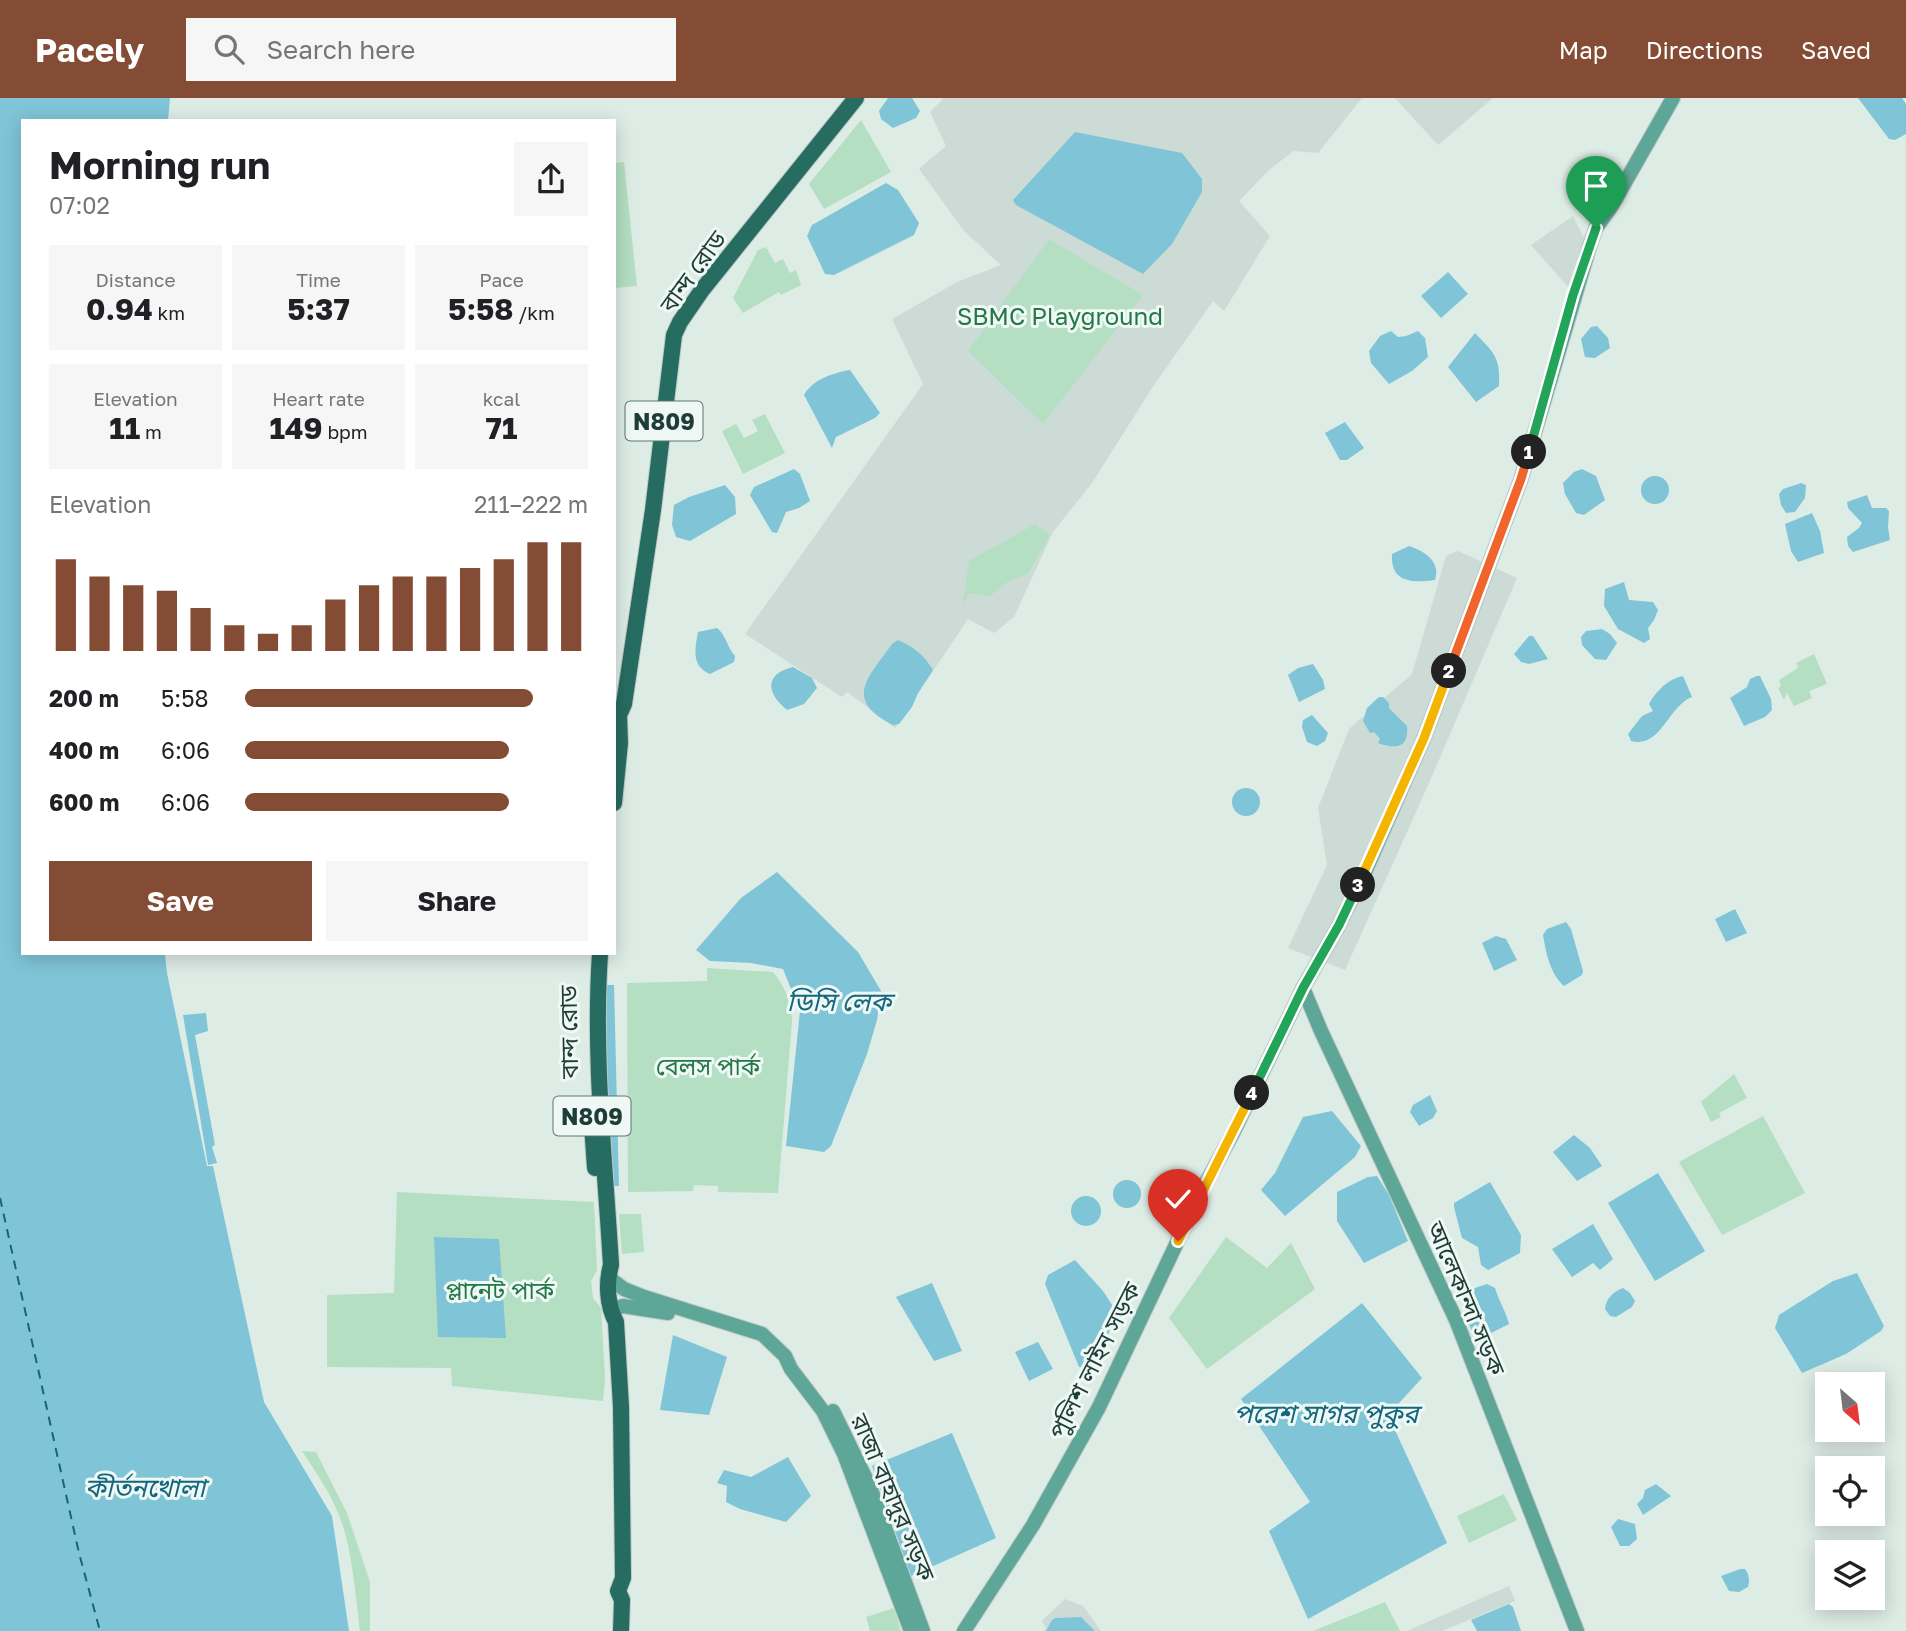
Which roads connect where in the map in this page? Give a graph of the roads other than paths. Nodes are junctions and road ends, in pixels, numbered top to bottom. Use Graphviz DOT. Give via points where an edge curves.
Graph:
graph roads {
  1 [pos="846,98"];
  2 [pos="856,98"];
  3 [pos="1673,98"];
  4 [pos="617,723"];
  5 [pos="616,783"];
  6 [pos="591,955"];
  7 [pos="600,955"];
  8 [pos="1303,988"];
  9 [pos="608,1277"];
  10 [pos="610,1310"];
  11 [pos="769,1342"];
  12 [pos="785,1356"];
  13 [pos="618,1591"];
  14 [pos="612,1631"];
  15 [pos="621,1631"];
  16 [pos="911,1631"];
  17 [pos="923,1631"];
  18 [pos="964,1631"];
  19 [pos="1577,1631"];
  1 -- 4 [label="highway, বান্দ রোড / N809" via="680,304 668,327"];
  2 -- 4 [label="highway, বান্দ রোড / N809" via="702,290 674,335 653,510 624,704"];
  3 -- 8 [label="main road, পুলিশ লাইন সড়ক" via="1596,228 1521,479 1424,738 1366,870"];
  4 -- 5 [label="highway, বান্দ রোড / N809"];
  6 -- 9 [label="highway, বান্দ রোড / N809" via="593,1140 603,1267"];
  7 -- 9 [label="highway, বান্দ রোড / N809"];
  8 -- 18 [label="main road, পুলিশ লাইন সড়ক" via="1091,1421 1033,1525"];
  8 -- 19 [label="main road, আলেকান্দা সড়ক" via="1455,1320"];
  9 -- 10 [label="highway, বান্দ রোড / N809"];
  9 -- 11 [label="main road, রাজা বাহাদুর সড়ক" via="624,1289 762,1334"];
  10 -- 11 [label="main road, রাজা বাহাদুর সড়ক" via="623,1306 661,1310 756,1342"];
  10 -- 13 [label="highway, বান্দ রোড / N809" via="616,1322 621,1407 623,1578"];
  11 -- 12 [label="main road, রাজা বাহাদুর সড়ক"];
  12 -- 16 [label="main road, রাজা বাহাদুর সড়ক" via="844,1454"];
  12 -- 17 [label="main road, রাজা বাহাদুর সড়ক" via="806,1373 844,1430"];
  13 -- 14 [label="highway, বান্দ রোড / N809" via="613,1600"];
  13 -- 15 [label="highway, বান্দ রোড / N809"];
}
